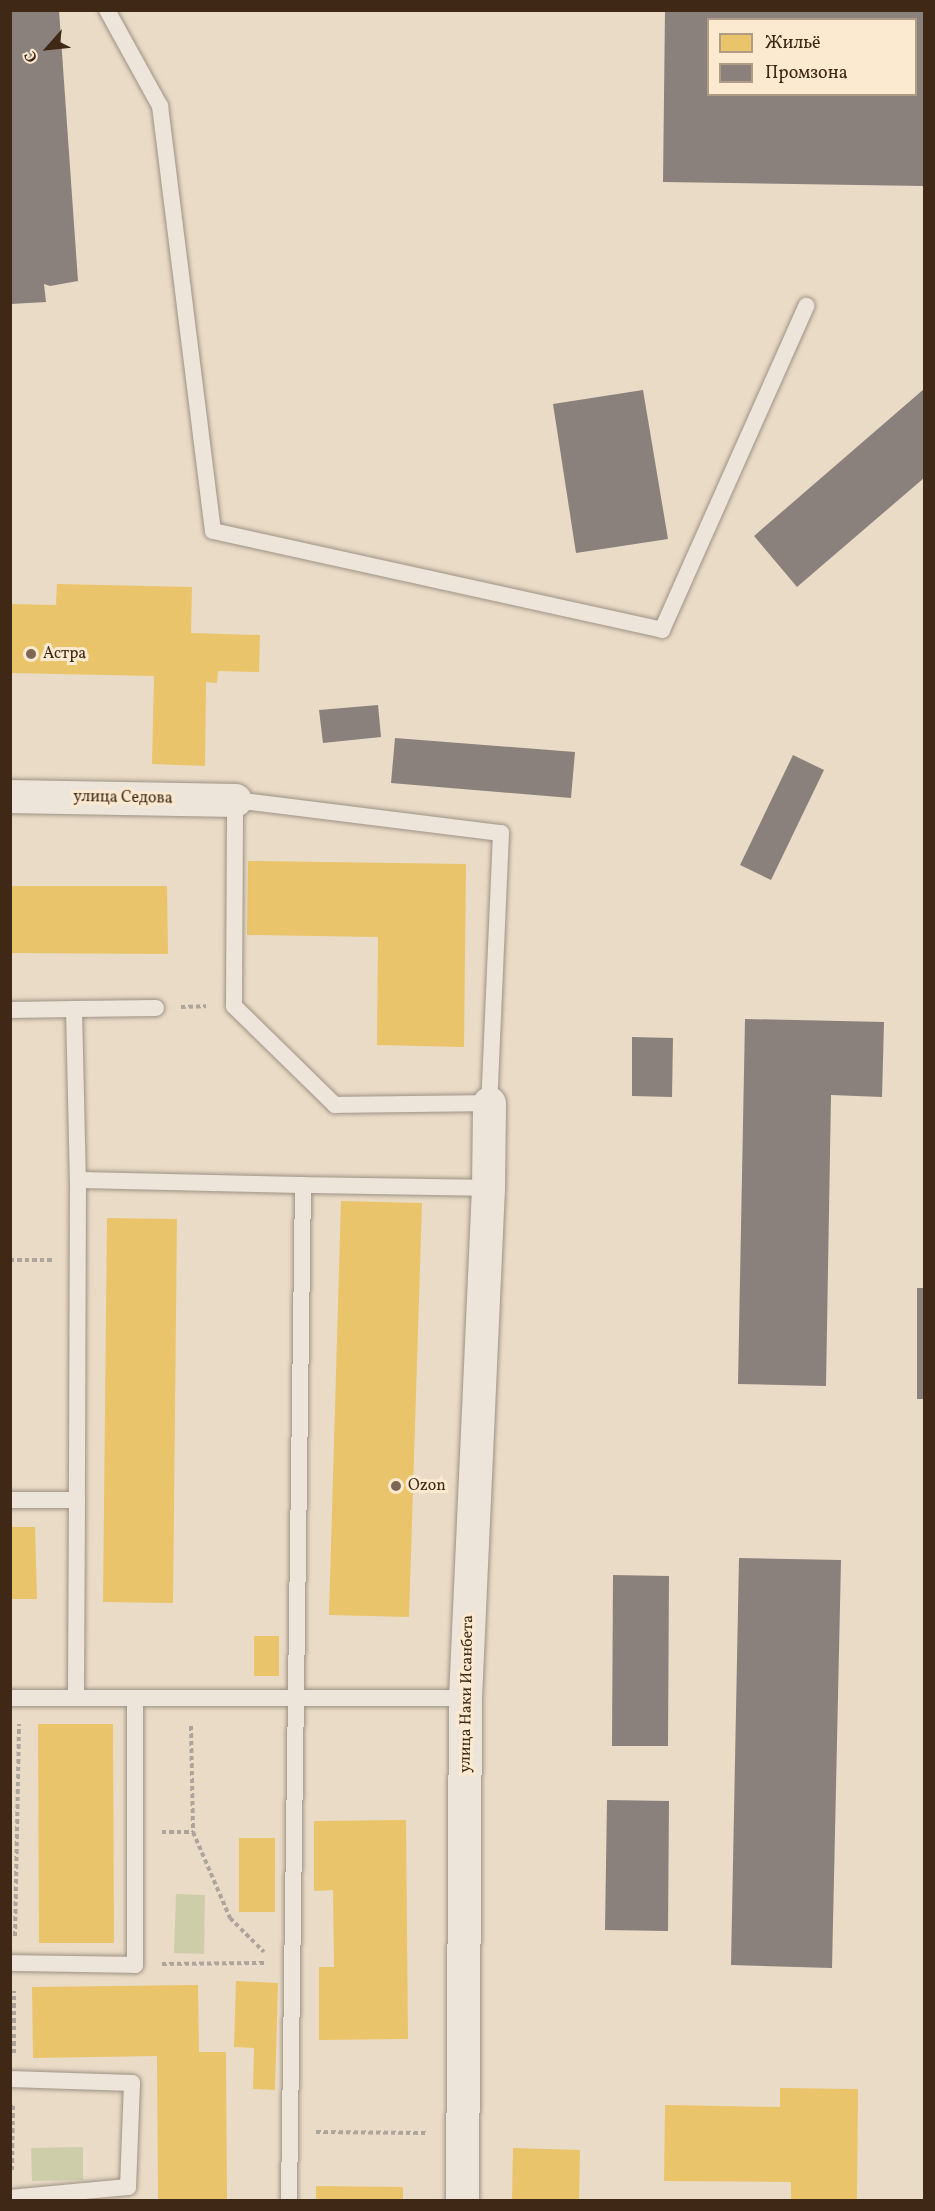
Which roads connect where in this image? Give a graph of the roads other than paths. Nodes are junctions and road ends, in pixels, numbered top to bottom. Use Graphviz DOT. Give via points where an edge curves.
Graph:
graph roads {
  1 [pos="107,10"];
  2 [pos="806,306"];
  3 [pos="10,796"];
  4 [pos="235,801"];
  5 [pos="156,1008"];
  6 [pos="74,1009"];
  7 [pos="10,1010"];
  8 [pos="489,1103"];
  9 [pos="78,1180"];
  10 [pos="303,1185"];
  11 [pos="488,1188"];
  12 [pos="10,1500"];
  13 [pos="77,1500"];
  14 [pos="10,1698"];
  15 [pos="76,1698"];
  16 [pos="135,1698"];
  17 [pos="294,1698"];
  18 [pos="465,1698"];
  19 [pos="10,1963"];
  20 [pos="10,2079"];
  21 [pos="10,2198"];
  22 [pos="289,2200"];
  23 [pos="462,2200"];
  1 -- 2 [label="lane" via="160,106 213,531 662,630"];
  3 -- 4 [label="street, улица Седова"];
  4 -- 8 [label="lane" via="234,1006 335,1105"];
  4 -- 8 [label="lane" via="501,833"];
  5 -- 6 [label="lane"];
  6 -- 7 [label="lane"];
  6 -- 9 [label="lane"];
  8 -- 11 [label="street, улица Наки Исанбета"];
  9 -- 10 [label="lane"];
  9 -- 13 [label="lane"];
  10 -- 11 [label="lane"];
  10 -- 17 [label="lane"];
  11 -- 18 [label="street, улица Наки Исанбета"];
  12 -- 13 [label="lane"];
  13 -- 15 [label="lane"];
  14 -- 15 [label="lane"];
  15 -- 16 [label="lane"];
  16 -- 17 [label="lane"];
  16 -- 19 [label="lane" via="135,1965"];
  17 -- 18 [label="lane"];
  17 -- 22 [label="lane" via="284,1963"];
  18 -- 23 [label="street, улица Наки Исанбета"];
  20 -- 21 [label="lane" via="132,2084 128,2187"];
}
